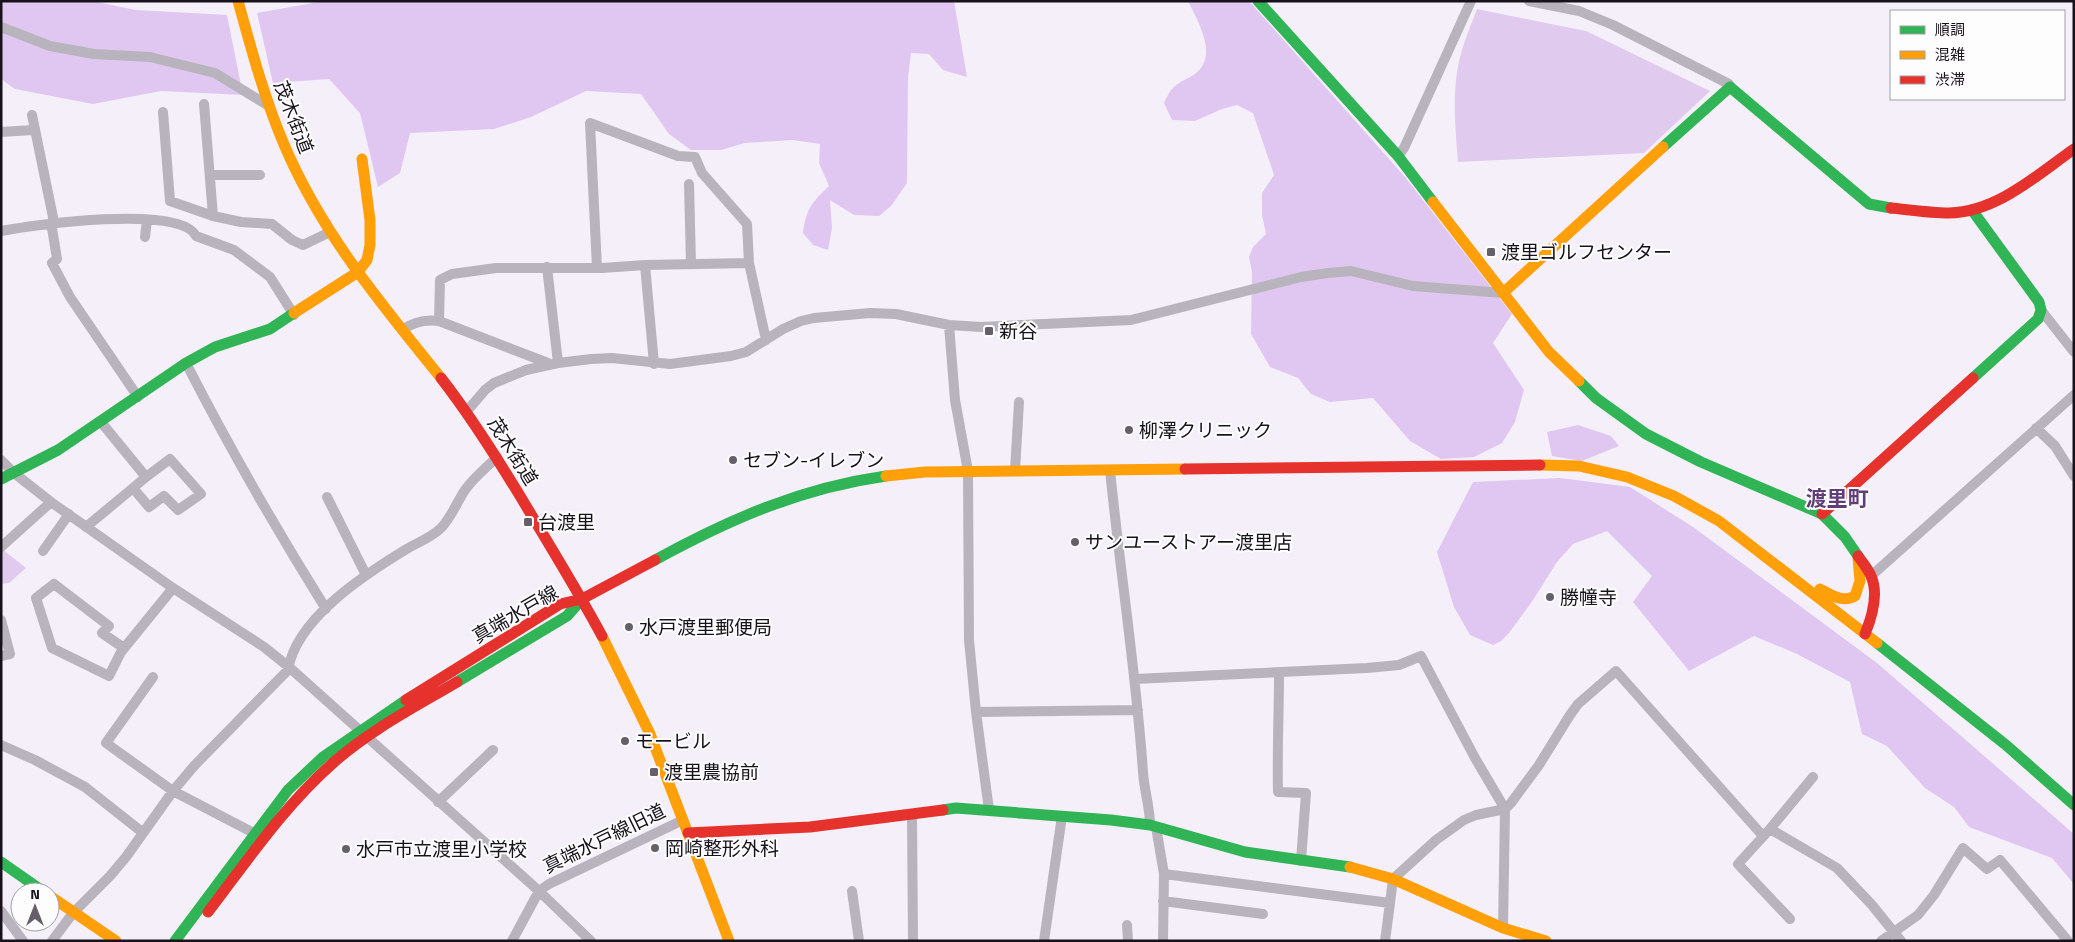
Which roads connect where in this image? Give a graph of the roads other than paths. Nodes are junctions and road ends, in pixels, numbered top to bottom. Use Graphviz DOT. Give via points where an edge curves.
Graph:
graph roads {
  1 [pos="238,1"];
  2 [pos="1258,1"];
  3 [pos="1471,1"];
  4 [pos="1528,1"];
  5 [pos="1,27"];
  6 [pos="1730,87"];
  7 [pos="204,104"];
  8 [pos="270,106"];
  9 [pos="163,112"];
  10 [pos="32,115"];
  11 [pos="34,130"];
  12 [pos="1,132"];
  13 [pos="2074,148"];
  14 [pos="1398,156"];
  15 [pos="362,159"];
  16 [pos="210,175"];
  17 [pos="260,175"];
  18 [pos="689,184"];
  19 [pos="1972,210"];
  20 [pos="213,216"];
  21 [pos="147,220"];
  22 [pos="52,223"];
  23 [pos="1,232"];
  24 [pos="330,232"];
  25 [pos="145,237"];
  26 [pos="749,263"];
  27 [pos="645,264"];
  28 [pos="692,264"];
  29 [pos="547,267"];
  30 [pos="597,268"];
  31 [pos="358,272"];
  32 [pos="1503,293"];
  33 [pos="2041,310"];
  34 [pos="294,315"];
  35 [pos="439,321"];
  36 [pos="949,325"];
  37 [pos="402,330"];
  38 [pos="766,340"];
  39 [pos="2074,352"];
  40 [pos="186,363"];
  41 [pos="553,364"];
  42 [pos="654,364"];
  43 [pos="2074,395"];
  44 [pos="138,397"];
  45 [pos="1019,402"];
  46 [pos="467,411"];
  47 [pos="101,422"];
  48 [pos="2036,428"];
  49 [pos="497,457"];
  50 [pos="1,460"];
  51 [pos="1110,470"];
  52 [pos="968,471"];
  53 [pos="1016,471"];
  54 [pos="14,473"];
  55 [pos="2074,476"];
  56 [pos="146,477"];
  57 [pos="1,479"];
  58 [pos="133,488"];
  59 [pos="327,497"];
  60 [pos="51,502"];
  61 [pos="68,514"];
  62 [pos="1822,514"];
  63 [pos="86,527"];
  64 [pos="1,547"];
  65 [pos="43,551"];
  66 [pos="1858,556"];
  67 [pos="1782,570"];
  68 [pos="366,575"];
  69 [pos="1871,576"];
  70 [pos="173,588"];
  71 [pos="582,599"];
  72 [pos="326,609"];
  73 [pos="1,620"];
  74 [pos="1865,634"];
  75 [pos="124,648"];
  76 [pos="1,656"];
  77 [pos="289,667"];
  78 [pos="1279,674"];
  79 [pos="153,677"];
  80 [pos="1135,680"];
  81 [pos="1138,710"];
  82 [pos="976,712"];
  83 [pos="362,734"];
  84 [pos="1,745"];
  85 [pos="493,750"];
  86 [pos="1813,777"];
  87 [pos="173,791"];
  88 [pos="438,802"];
  89 [pos="2074,806"];
  90 [pos="990,810"];
  91 [pos="1505,810"];
  92 [pos="912,814"];
  93 [pos="1062,816"];
  94 [pos="683,820"];
  95 [pos="1153,826"];
  96 [pos="142,832"];
  97 [pos="254,833"];
  98 [pos="688,833"];
  99 [pos="1767,833"];
  100 [pos="1301,860"];
  101 [pos="1,862"];
  102 [pos="1164,874"];
  103 [pos="1393,879"];
  104 [pos="30,882"];
  105 [pos="539,891"];
  106 [pos="852,891"];
  107 [pos="1163,901"];
  108 [pos="60,903"];
  109 [pos="1390,903"];
  110 [pos="1,912"];
  111 [pos="73,913"];
  112 [pos="1263,914"];
  113 [pos="1790,919"];
  114 [pos="1127,925"];
  115 [pos="1503,928"];
  116 [pos="1895,932"];
  117 [pos="1523,938"];
  118 [pos="23,941"];
  119 [pos="52,941"];
  120 [pos="116,941"];
  121 [pos="176,941"];
  122 [pos="187,941"];
  123 [pos="512,941"];
  124 [pos="591,941"];
  125 [pos="729,941"];
  126 [pos="859,941"];
  127 [pos="913,941"];
  128 [pos="1044,941"];
  129 [pos="1128,941"];
  130 [pos="1163,941"];
  131 [pos="1386,941"];
  132 [pos="1546,941"];
  133 [pos="1881,941"];
  134 [pos="1901,941"];
  135 [pos="2068,941"];
  1 -- 8 [label="main road, 茂木街道"];
  2 -- 14 [label="main road"];
  3 -- 14 [label="street"];
  4 -- 6 [label="street" via="1579,11 1613,25 1730,84"];
  5 -- 8 [label="street" via="50,46 94,54 150,57 215,73"];
  6 -- 19 [label="main road" via="1870,204 1949,213"];
  6 -- 32 [label="main road"];
  7 -- 16 [label="street"];
  8 -- 24 [label="main road, 茂木街道" via="302,184"];
  9 -- 20 [label="street" via="170,201"];
  10 -- 11 [label="street"];
  11 -- 12 [label="street"];
  11 -- 22 [label="street"];
  13 -- 19 [label="main road" via="2005,197"];
  14 -- 32 [label="main road"];
  15 -- 31 [label="main road" via="369,235 368,257"];
  16 -- 17 [label="street"];
  16 -- 20 [label="street"];
  18 -- 28 [label="street"];
  19 -- 33 [label="main road" via="2031,290"];
  20 -- 24 [label="street" via="272,224 303,245"];
  21 -- 22 [label="street" via="99,219"];
  21 -- 25 [label="street"];
  21 -- 34 [label="street" via="183,225 193,230 196,236 234,250 270,277"];
  22 -- 23 [label="street"];
  22 -- 44 [label="street" via="57,259 52,263 70,297"];
  24 -- 31 [label="main road, 茂木街道"];
  26 -- 28 [label="street"];
  26 -- 30 [label="street" via="747,224 702,173 695,157 678,156 590,123"];
  26 -- 38 [label="street"];
  27 -- 28 [label="street"];
  27 -- 30 [label="street"];
  27 -- 42 [label="street"];
  29 -- 30 [label="street"];
  29 -- 35 [label="street" via="496,268 452,274 440,280"];
  29 -- 41 [label="street"];
  31 -- 34 [label="main road"];
  31 -- 37 [label="main road, 茂木街道"];
  32 -- 36 [label="street" via="1413,286 1351,271 1328,272 1131,320 981,327"];
  32 -- 62 [label="main road" via="1549,352 1589,391 1646,434 1701,462"];
  33 -- 39 [label="street"];
  33 -- 62 [label="main road" via="2038,319"];
  34 -- 40 [label="main road" via="270,329 214,347"];
  35 -- 37 [label="street" via="415,322"];
  35 -- 41 [label="street"];
  36 -- 38 [label="street" via="896,314 840,315 801,321"];
  36 -- 52 [label="street" via="956,400"];
  37 -- 46 [label="main road, 茂木街道"];
  38 -- 42 [label="street" via="746,352 731,356"];
  40 -- 44 [label="main road"];
  40 -- 72 [label="street" via="220,430"];
  41 -- 42 [label="street" via="612,358"];
  41 -- 46 [label="street" via="526,370 494,383"];
  43 -- 48 [label="street"];
  44 -- 47 [label="main road"];
  45 -- 53 [label="street"];
  46 -- 49 [label="main road, 茂木街道"];
  47 -- 54 [label="main road"];
  47 -- 56 [label="street"];
  48 -- 55 [label="street" via="2055,446"];
  48 -- 69 [label="street"];
  49 -- 68 [label="street" via="479,472 441,528"];
  49 -- 71 [label="main road, 茂木街道"];
  50 -- 54 [label="street"];
  51 -- 53 [label="main road, 真端水戸線"];
  51 -- 67 [label="main road, 真端水戸線" via="1579,466 1651,485 1692,504"];
  51 -- 80 [label="street"];
  52 -- 53 [label="main road, 真端水戸線"];
  52 -- 71 [label="main road, 真端水戸線" via="894,475 843,483 796,496 723,525"];
  52 -- 82 [label="street" via="970,640"];
  54 -- 57 [label="main road"];
  54 -- 60 [label="street"];
  56 -- 58 [label="street"];
  56 -- 58 [label="street" via="170,459 201,494 178,510 164,496 149,507"];
  58 -- 63 [label="street"];
  59 -- 68 [label="street"];
  60 -- 61 [label="street"];
  60 -- 64 [label="street"];
  61 -- 63 [label="street"];
  61 -- 65 [label="street"];
  62 -- 66 [label="main road"];
  63 -- 70 [label="street"];
  66 -- 67 [label="main road" via="1860,587 1856,596 1846,601 1837,600 1801,577"];
  66 -- 69 [label="main road"];
  67 -- 74 [label="main road, 真端水戸線"];
  68 -- 72 [label="street"];
  69 -- 74 [label="main road" via="1874,590 1872,616"];
  70 -- 75 [label="street"];
  70 -- 77 [label="street"];
  71 -- 83 [label="main road, 真端水戸線" via="567,616"];
  71 -- 94 [label="main road, 茂木街道" via="650,734"];
  72 -- 77 [label="street" via="299,642"];
  73 -- 76 [label="street" via="10,654"];
  74 -- 89 [label="main road, 真端水戸線" via="2006,746"];
  75 -- 75 [label="street" via="109,676 52,648 36,598 54,584 109,626 102,632"];
  77 -- 83 [label="street"];
  77 -- 87 [label="street"];
  78 -- 80 [label="street"];
  78 -- 91 [label="street" via="1399,664 1420,656"];
  78 -- 100 [label="street" via="1278,792 1306,793"];
  79 -- 87 [label="street" via="106,744"];
  80 -- 81 [label="street"];
  81 -- 82 [label="street"];
  81 -- 95 [label="street" via="1143,781"];
  82 -- 90 [label="street"];
  83 -- 88 [label="street"];
  83 -- 97 [label="main road, 真端水戸線" via="322,757 288,790"];
  83 -- 122 [label="main road, 真端水戸線" via="292,803"];
  84 -- 96 [label="street" via="84,787"];
  85 -- 88 [label="street"];
  86 -- 99 [label="street"];
  87 -- 96 [label="street"];
  87 -- 97 [label="street"];
  88 -- 105 [label="street"];
  90 -- 92 [label="main road" via="956,808"];
  90 -- 93 [label="main road"];
  91 -- 99 [label="street" via="1578,704 1616,671"];
  91 -- 103 [label="street" via="1464,820 1436,840"];
  91 -- 115 [label="street"];
  92 -- 98 [label="main road" via="810,827"];
  92 -- 127 [label="street"];
  93 -- 95 [label="main road"];
  93 -- 128 [label="street"];
  94 -- 98 [label="main road, 茂木街道"];
  94 -- 105 [label="street, 真端水戸線旧道" via="567,874"];
  95 -- 100 [label="main road" via="1245,852"];
  95 -- 102 [label="street"];
  96 -- 111 [label="street" via="110,876"];
  97 -- 121 [label="main road, 真端水戸線"];
  98 -- 125 [label="main road, 茂木街道"];
  99 -- 113 [label="street" via="1738,864"];
  99 -- 116 [label="street" via="1837,868"];
  100 -- 103 [label="main road" via="1352,867"];
  101 -- 104 [label="main road"];
  102 -- 107 [label="street"];
  102 -- 109 [label="street"];
  103 -- 109 [label="street"];
  103 -- 115 [label="main road"];
  105 -- 123 [label="street, 真端水戸線旧道"];
  105 -- 124 [label="street"];
  106 -- 126 [label="street"];
  107 -- 112 [label="street"];
  107 -- 130 [label="street"];
  108 -- 111 [label="main road"];
  109 -- 131 [label="street"];
  110 -- 118 [label="street"];
  111 -- 119 [label="street"];
  111 -- 120 [label="main road"];
  114 -- 129 [label="street"];
  115 -- 117 [label="main road"];
  116 -- 133 [label="street"];
  116 -- 134 [label="street"];
  116 -- 135 [label="street" via="1918,915 1963,848 1986,869 2000,860"];
  117 -- 132 [label="main road"];
}
